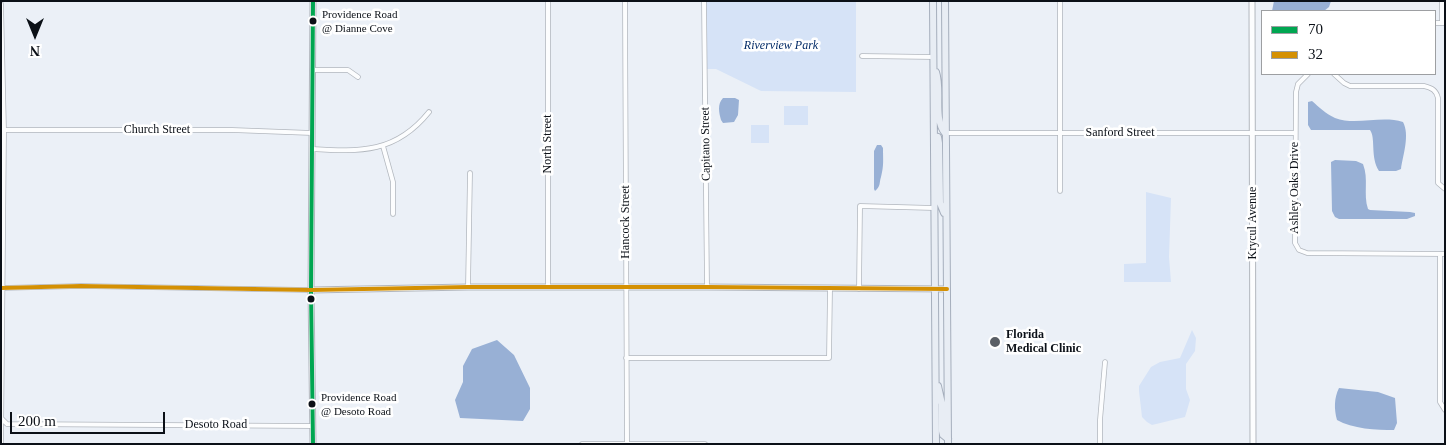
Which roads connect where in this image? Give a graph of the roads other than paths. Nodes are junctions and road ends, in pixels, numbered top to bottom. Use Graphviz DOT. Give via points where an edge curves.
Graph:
graph roads {
  1 [pos="313,1"];
  2 [pos="548,1"];
  3 [pos="625,1"];
  4 [pos="704,1"];
  5 [pos="933,1"];
  6 [pos="945,1"];
  7 [pos="1060,1"];
  8 [pos="1252,1"];
  9 [pos="1442,1"];
  10 [pos="1,4"];
  11 [pos="1443,23"];
  12 [pos="862,56"];
  13 [pos="934,57"];
  14 [pos="934,66"];
  15 [pos="312,70"];
  16 [pos="1307,75"];
  17 [pos="1335,75"];
  18 [pos="358,76"];
  19 [pos="429,112"];
  20 [pos="3,130"];
  21 [pos="312,133"];
  22 [pos="945,133"];
  23 [pos="1059,133"];
  24 [pos="1252,133"];
  25 [pos="1295,133"];
  26 [pos="934,136"];
  27 [pos="383,146"];
  28 [pos="312,149"];
  29 [pos="470,173"];
  30 [pos="1445,190"];
  31 [pos="1060,191"];
  32 [pos="934,208"];
  33 [pos="393,214"];
  34 [pos="946,219"];
  35 [pos="1442,254"];
  36 [pos="708,286"];
  37 [pos="2,287"];
  38 [pos="468,287"];
  39 [pos="548,287"];
  40 [pos="626,287"];
  41 [pos="859,288"];
  42 [pos="830,289"];
  43 [pos="935,289"];
  44 [pos="947,289"];
  45 [pos="311,290"];
  46 [pos="626,358"];
  47 [pos="1105,362"];
  48 [pos="936,380"];
  49 [pos="1445,410"];
  50 [pos="1,418"];
  51 [pos="313,426"];
  52 [pos="948,441"];
  53 [pos="626,443"];
  54 [pos="2,444"];
  55 [pos="313,444"];
  56 [pos="582,444"];
  57 [pos="705,444"];
  58 [pos="936,444"];
  59 [pos="1100,444"];
  60 [pos="1254,444"];
  1 -- 15 [label="street"];
  2 -- 39 [label="street, North Street"];
  3 -- 40 [label="street, Hancock Street"];
  4 -- 36 [label="street, Capitano Street"];
  5 -- 13 [label="main road"];
  6 -- 22 [label="main road"];
  7 -- 23 [label="street"];
  8 -- 24 [label="street, Krycul Avenue"];
  9 -- 11 [label="street"];
  10 -- 20 [label="street"];
  12 -- 13 [label="street"];
  13 -- 14 [label="main road"];
  14 -- 22 [label="main road" via="939,80 940,123"];
  14 -- 26 [label="main road"];
  15 -- 18 [label="street" via="348,70"];
  15 -- 21 [label="street"];
  16 -- 25 [label="street, Ashley Oaks Drive" via="1296,88"];
  17 -- 30 [label="street" via="1350,86 1424,86 1437,93 1438,183"];
  19 -- 27 [label="street" via="399,140"];
  20 -- 21 [label="street, Church Street"];
  20 -- 37 [label="street"];
  21 -- 28 [label="street"];
  22 -- 23 [label="street, Sanford Street"];
  22 -- 34 [label="main road"];
  23 -- 24 [label="street, Sanford Street"];
  23 -- 31 [label="street"];
  24 -- 25 [label="street, Sanford Street"];
  24 -- 60 [label="street, Krycul Avenue"];
  25 -- 35 [label="street, Ashley Oaks Drive" via="1295,243 1299,250 1306,254"];
  26 -- 32 [label="main road"];
  26 -- 34 [label="main road" via="940,143 940,203"];
  27 -- 28 [label="street"];
  27 -- 33 [label="street" via="393,182"];
  28 -- 45 [label="street"];
  29 -- 38 [label="street"];
  32 -- 41 [label="street" via="860,206"];
  32 -- 43 [label="main road"];
  34 -- 44 [label="main road"];
  35 -- 49 [label="street" via="1440,402"];
  36 -- 40 [label="street"];
  36 -- 42 [label="street"];
  37 -- 45 [label="street"];
  37 -- 50 [label="street"];
  38 -- 39 [label="street"];
  38 -- 45 [label="street"];
  39 -- 40 [label="street"];
  40 -- 46 [label="street, Hancock Street"];
  41 -- 42 [label="street"];
  41 -- 43 [label="street"];
  42 -- 46 [label="street" via="829,358"];
  43 -- 44 [label="street"];
  43 -- 48 [label="main road"];
  44 -- 52 [label="main road"];
  45 -- 51 [label="street"];
  46 -- 53 [label="street, Hancock Street"];
  47 -- 59 [label="street"];
  48 -- 52 [label="main road" via="942,404 942,431"];
  48 -- 58 [label="main road"];
  50 -- 51 [label="street, Desoto Road" via="7,424"];
  50 -- 54 [label="street"];
  51 -- 55 [label="street"];
  53 -- 56 [label="street"];
  53 -- 57 [label="street"];
}
